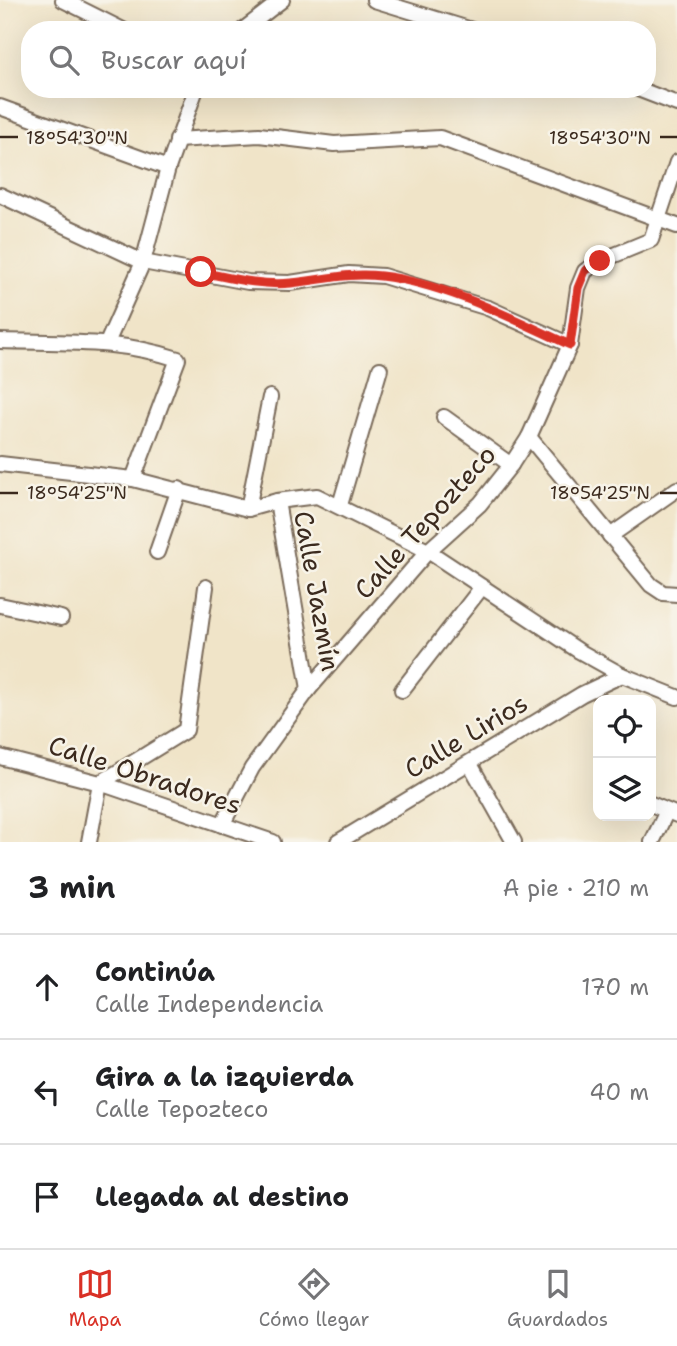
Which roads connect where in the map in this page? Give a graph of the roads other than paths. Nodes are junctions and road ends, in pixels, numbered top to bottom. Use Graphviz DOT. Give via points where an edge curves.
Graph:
graph roads {
  1 [pos="63,0"];
  2 [pos="282,0"];
  3 [pos="374,0"];
  4 [pos="104,21"];
  5 [pos="255,21"];
  6 [pos="443,21"];
  7 [pos="656,96"];
  8 [pos="193,98"];
  9 [pos="677,104"];
  10 [pos="0,107"];
  11 [pos="177,140"];
  12 [pos="677,162"];
  13 [pos="168,168"];
  14 [pos="0,195"];
  15 [pos="659,219"];
  16 [pos="677,226"];
  17 [pos="144,262"];
  18 [pos="0,341"];
  19 [pos="107,343"];
  20 [pos="570,345"];
  21 [pos="380,369"];
  22 [pos="270,397"];
  23 [pos="444,417"];
  24 [pos="529,437"];
  25 [pos="0,464"];
  26 [pos="511,464"];
  27 [pos="133,479"];
  28 [pos="178,489"];
  29 [pos="677,489"];
  30 [pos="277,500"];
  31 [pos="340,505"];
  32 [pos="248,509"];
  33 [pos="610,536"];
  34 [pos="428,551"];
  35 [pos="157,552"];
  36 [pos="206,587"];
  37 [pos="482,587"];
  38 [pos="677,594"];
  39 [pos="0,605"];
  40 [pos="61,618"];
  41 [pos="622,675"];
  42 [pos="309,689"];
  43 [pos="402,690"];
  44 [pos="677,697"];
  45 [pos="0,757"];
  46 [pos="470,764"];
  47 [pos="100,783"];
  48 [pos="672,813"];
  49 [pos="222,825"];
  50 [pos="89,842"];
  51 [pos="274,842"];
  52 [pos="338,842"];
  53 [pos="514,842"];
  54 [pos="652,842"];
  1 -- 4 [label="street"];
  2 -- 5 [label="street"];
  3 -- 6 [label="street"];
  7 -- 9 [label="street"];
  8 -- 11 [label="street"];
  10 -- 13 [label="street"];
  11 -- 13 [label="street"];
  11 -- 15 [label="street" via="259,135 334,144 440,138"];
  12 -- 15 [label="street"];
  13 -- 17 [label="street"];
  14 -- 17 [label="street"];
  15 -- 16 [label="street"];
  15 -- 20 [label="street, Calle Tepozteco" via="651,240 585,271"];
  17 -- 19 [label="street"];
  17 -- 20 [label="street" via="248,282 290,283 349,274 383,276 488,308"];
  18 -- 19 [label="street"];
  19 -- 27 [label="street" via="140,346 178,359"];
  20 -- 24 [label="street, Calle Tepozteco"];
  21 -- 31 [label="street"];
  22 -- 32 [label="street"];
  23 -- 26 [label="street"];
  24 -- 26 [label="street, Calle Tepozteco"];
  24 -- 33 [label="street"];
  25 -- 27 [label="street"];
  26 -- 34 [label="street, Calle Tepozteco" via="480,504"];
  27 -- 28 [label="street"];
  28 -- 32 [label="street"];
  28 -- 35 [label="street"];
  29 -- 33 [label="street"];
  30 -- 31 [label="street" via="317,496"];
  30 -- 32 [label="street"];
  30 -- 42 [label="street, Calle Jazmín"];
  31 -- 34 [label="street"];
  33 -- 38 [label="street" via="651,585 663,593"];
  34 -- 37 [label="street"];
  34 -- 42 [label="street, Calle Tepozteco"];
  36 -- 47 [label="street" via="186,730"];
  37 -- 41 [label="street"];
  37 -- 43 [label="street"];
  39 -- 40 [label="street"];
  41 -- 44 [label="street"];
  41 -- 46 [label="street, Calle Lirios" via="582,694"];
  42 -- 49 [label="street, Calle Tepozteco" via="252,768"];
  45 -- 47 [label="street, Calle Obradores"];
  46 -- 52 [label="street, Calle Lirios"];
  46 -- 53 [label="street"];
  47 -- 49 [label="street, Calle Obradores"];
  47 -- 50 [label="street"];
  48 -- 54 [label="street"];
  49 -- 51 [label="street, Calle Obradores"];
}
